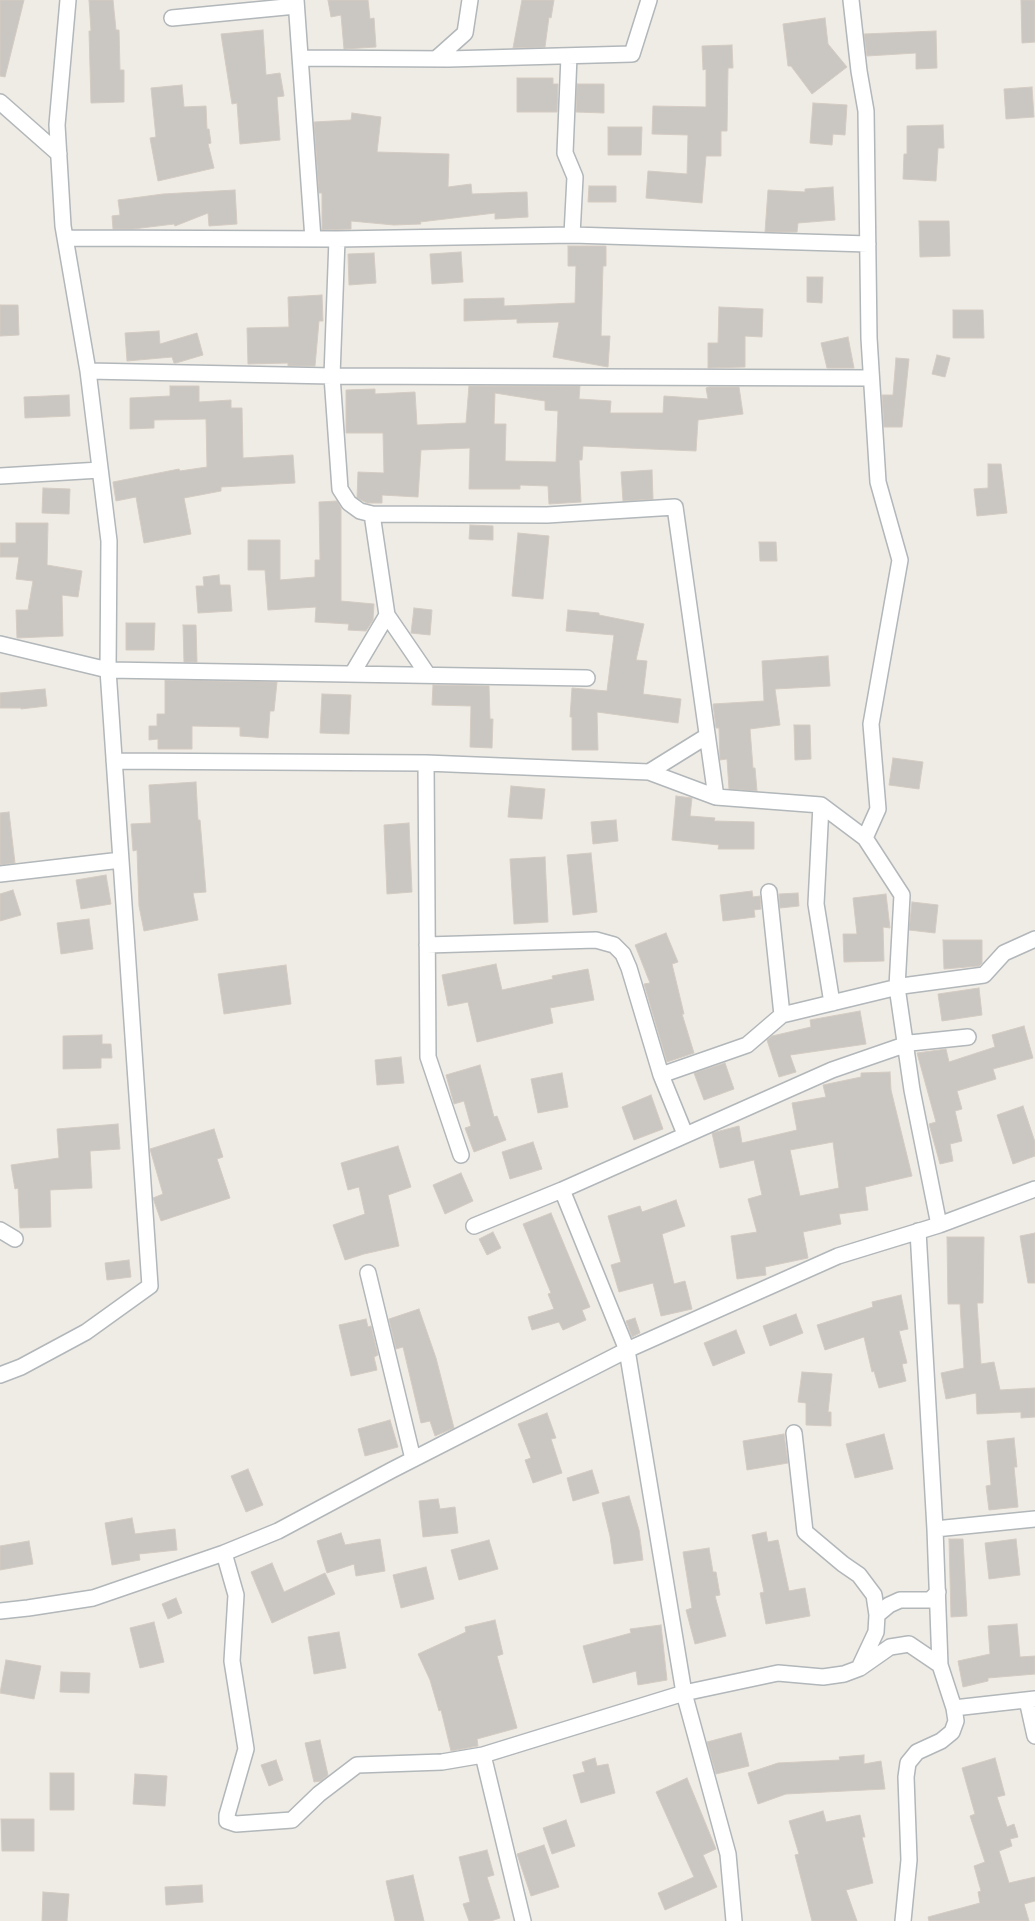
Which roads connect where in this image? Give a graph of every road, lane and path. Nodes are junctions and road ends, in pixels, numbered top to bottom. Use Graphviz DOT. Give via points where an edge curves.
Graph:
graph roads {
  1 [pos="68,0"];
  2 [pos="470,0"];
  3 [pos="648,0"];
  4 [pos="851,0"];
  5 [pos="296,3"];
  6 [pos="172,18"];
  7 [pos="569,56"];
  8 [pos="300,58"];
  9 [pos="437,58"];
  10 [pos="0,102"];
  11 [pos="59,154"];
  12 [pos="572,235"];
  13 [pos="65,238"];
  14 [pos="313,239"];
  15 [pos="337,239"];
  16 [pos="868,244"];
  17 [pos="88,370"];
  18 [pos="332,376"];
  19 [pos="871,378"];
  20 [pos="100,470"];
  21 [pos="0,476"];
  22 [pos="372,514"];
  23 [pos="387,615"];
  24 [pos="0,644"];
  25 [pos="108,670"];
  26 [pos="352,674"];
  27 [pos="428,675"];
  28 [pos="587,678"];
  29 [pos="708,736"];
  30 [pos="114,762"];
  31 [pos="426,763"];
  32 [pos="649,772"];
  33 [pos="716,797"];
  34 [pos="821,805"];
  35 [pos="865,838"];
  36 [pos="121,860"];
  37 [pos="0,874"];
  38 [pos="769,892"];
  39 [pos="1035,939"];
  40 [pos="427,945"];
  41 [pos="896,987"];
  42 [pos="832,1003"];
  43 [pos="782,1015"];
  44 [pos="968,1036"];
  45 [pos="905,1045"];
  46 [pos="661,1075"];
  47 [pos="685,1134"];
  48 [pos="461,1155"];
  49 [pos="1035,1189"];
  50 [pos="562,1190"];
  51 [pos="939,1225"];
  52 [pos="474,1226"];
  53 [pos="0,1230"];
  54 [pos="918,1231"];
  55 [pos="15,1239"];
  56 [pos="368,1273"];
  57 [pos="627,1350"];
  58 [pos="0,1375"];
  59 [pos="794,1433"];
  60 [pos="414,1459"];
  61 [pos="1035,1519"];
  62 [pos="935,1529"];
  63 [pos="224,1553"];
  64 [pos="938,1592"];
  65 [pos="0,1611"];
  66 [pos="877,1614"];
  67 [pos="940,1665"];
  68 [pos="860,1668"];
  69 [pos="684,1693"];
  70 [pos="1031,1699"];
  71 [pos="954,1708"];
  72 [pos="1035,1736"];
  73 [pos="483,1755"];
  74 [pos="523,1921"];
  75 [pos="734,1921"];
  76 [pos="903,1921"];
  1 -- 11 [label="street" via="57,125"];
  2 -- 9 [label="street" via="465,33"];
  3 -- 7 [label="street" via="632,54"];
  4 -- 16 [label="street" via="866,111"];
  5 -- 6 [label="street"];
  5 -- 8 [label="street"];
  7 -- 9 [label="street"];
  7 -- 12 [label="street" via="565,153 575,177"];
  8 -- 9 [label="street"];
  8 -- 14 [label="street"];
  10 -- 11 [label="street"];
  11 -- 13 [label="street"];
  12 -- 15 [label="street"];
  12 -- 16 [label="street"];
  13 -- 14 [label="street"];
  13 -- 17 [label="street"];
  14 -- 15 [label="street"];
  15 -- 18 [label="street"];
  16 -- 19 [label="street"];
  17 -- 18 [label="street"];
  17 -- 20 [label="street"];
  18 -- 19 [label="street"];
  18 -- 22 [label="street" via="340,489 349,503"];
  19 -- 35 [label="street" via="878,482 900,560 872,724 878,809"];
  20 -- 21 [label="street"];
  20 -- 25 [label="street" via="109,541"];
  22 -- 23 [label="street"];
  22 -- 29 [label="street" via="547,515 675,507"];
  23 -- 26 [label="street"];
  23 -- 27 [label="street"];
  24 -- 25 [label="street"];
  25 -- 26 [label="street"];
  25 -- 30 [label="street"];
  26 -- 27 [label="street"];
  27 -- 28 [label="street"];
  29 -- 32 [label="street"];
  29 -- 33 [label="street"];
  30 -- 31 [label="street"];
  30 -- 36 [label="street"];
  31 -- 32 [label="street"];
  31 -- 40 [label="street"];
  32 -- 33 [label="street"];
  33 -- 34 [label="street"];
  34 -- 35 [label="street"];
  34 -- 42 [label="street" via="816,904"];
  35 -- 41 [label="street" via="902,895"];
  36 -- 37 [label="street"];
  36 -- 58 [label="street" via="150,1286 86,1332"];
  38 -- 43 [label="street"];
  39 -- 41 [label="street" via="1004,953 984,975"];
  40 -- 46 [label="street" via="596,940 614,944 630,968"];
  40 -- 48 [label="street" via="428,1057"];
  41 -- 42 [label="street"];
  41 -- 45 [label="street"];
  42 -- 43 [label="street"];
  43 -- 46 [label="street" via="747,1045"];
  44 -- 45 [label="street"];
  45 -- 47 [label="street" via="832,1070"];
  45 -- 51 [label="street"];
  46 -- 47 [label="street"];
  47 -- 50 [label="street"];
  49 -- 51 [label="street"];
  50 -- 52 [label="street"];
  50 -- 57 [label="street"];
  51 -- 54 [label="street"];
  53 -- 55 [label="street"];
  54 -- 57 [label="street" via="838,1256"];
  54 -- 62 [label="street"];
  56 -- 60 [label="street"];
  57 -- 60 [label="street"];
  57 -- 69 [label="street"];
  59 -- 66 [label="street" via="805,1532 859,1575 874,1596"];
  60 -- 63 [label="street" via="278,1531"];
  61 -- 62 [label="street"];
  62 -- 64 [label="street"];
  63 -- 65 [label="street" via="93,1598"];
  63 -- 73 [label="street" via="236,1595 232,1661 246,1749 227,1821 236,1824 292,1820 357,1764 442,1762"];
  64 -- 66 [label="street" via="930,1600 900,1600"];
  64 -- 67 [label="street"];
  66 -- 68 [label="street" via="876,1632"];
  67 -- 68 [label="street" via="909,1644 890,1647"];
  67 -- 71 [label="street"];
  68 -- 69 [label="street" via="823,1677 778,1673"];
  69 -- 73 [label="street"];
  69 -- 75 [label="street" via="728,1854"];
  70 -- 71 [label="street"];
  70 -- 72 [label="street"];
  71 -- 76 [label="street" via="956,1721 952,1732 917,1752 908,1763 909,1860"];
  73 -- 74 [label="street"];
}
